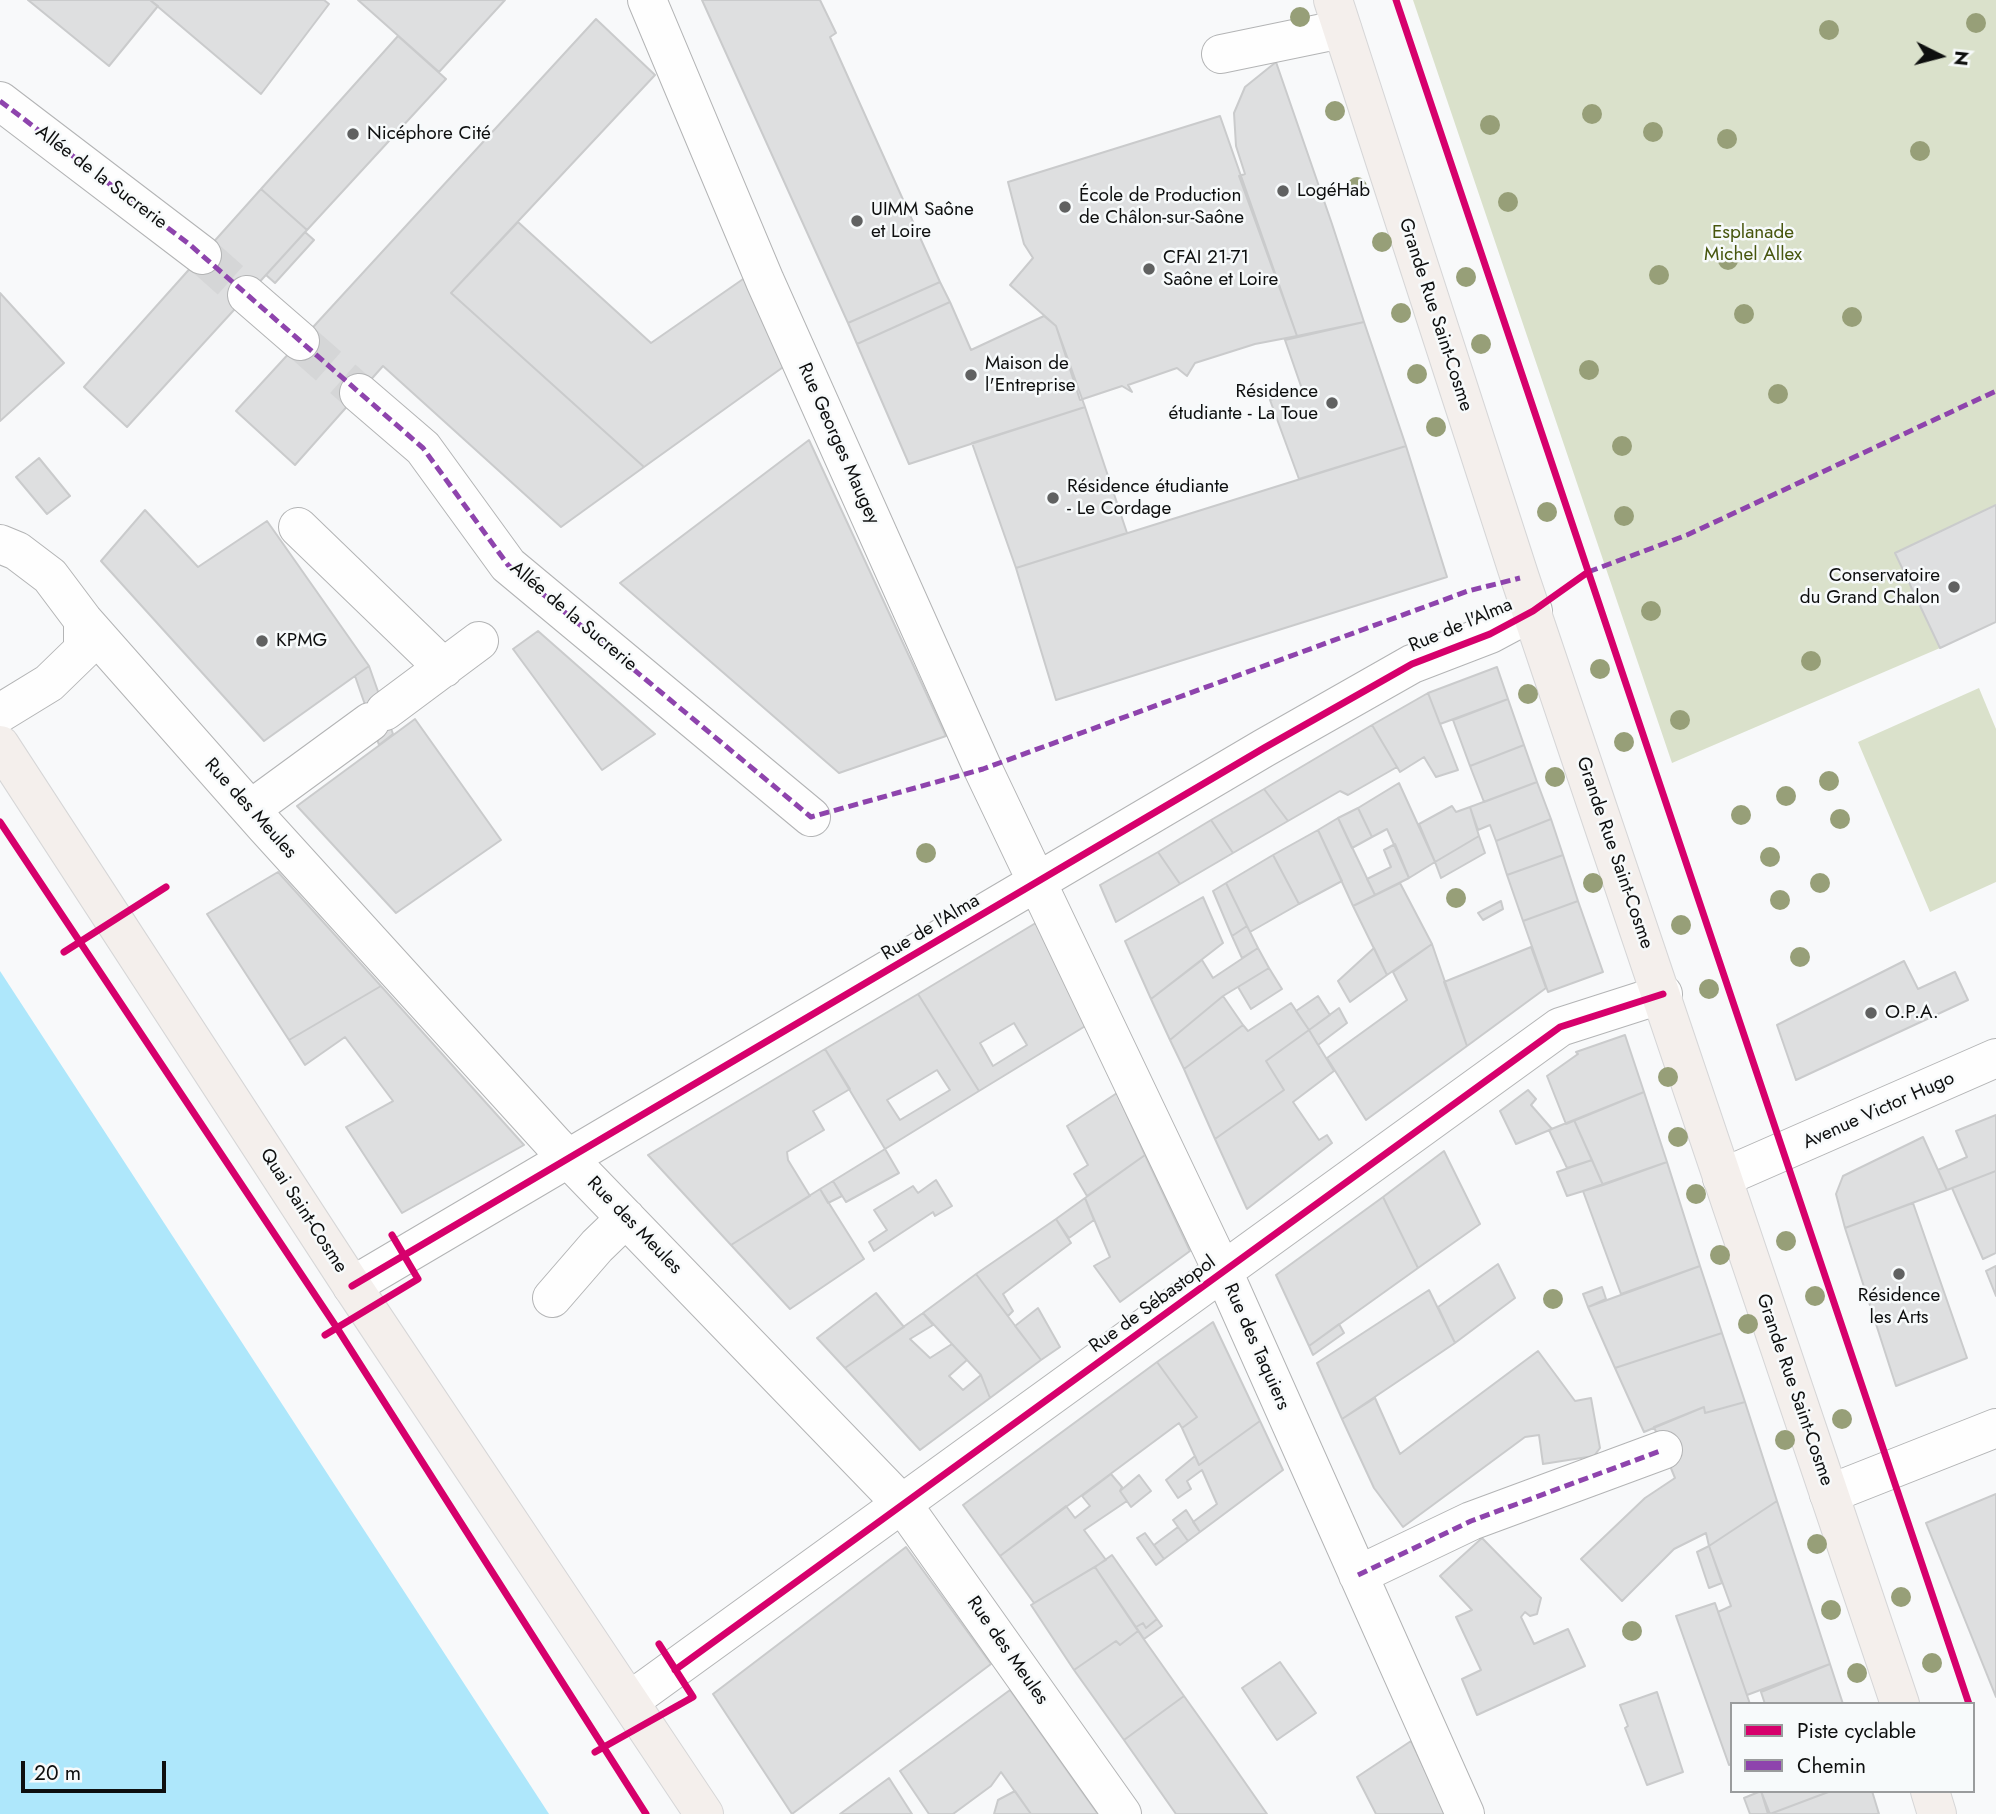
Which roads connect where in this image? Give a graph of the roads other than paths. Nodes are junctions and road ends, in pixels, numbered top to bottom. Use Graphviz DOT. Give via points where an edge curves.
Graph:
graph roads {
  1 [pos="647,0"];
  2 [pos="1338,14"];
  3 [pos="1222,54"];
  4 [pos="0,101"];
  5 [pos="202,255"];
  6 [pos="247,295"];
  7 [pos="300,341"];
  8 [pos="359,393"];
  9 [pos="298,527"];
  10 [pos="0,544"];
  11 [pos="1533,611"];
  12 [pos="83,620"];
  13 [pos="479,641"];
  14 [pos="444,668"];
  15 [pos="0,713"];
  16 [pos="0,746"];
  17 [pos="251,809"];
  18 [pos="811,817"];
  19 [pos="1037,884"];
  20 [pos="1663,995"];
  21 [pos="1996,1058"];
  22 [pos="569,1160"];
  23 [pos="1722,1178"];
  24 [pos="625,1218"];
  25 [pos="1223,1273"];
  26 [pos="352,1286"];
  27 [pos="552,1298"];
  28 [pos="1996,1428"];
  29 [pos="1663,1450"];
  30 [pos="1829,1494"];
  31 [pos="904,1505"];
  32 [pos="1358,1575"];
  33 [pos="631,1700"];
  34 [pos="1899,1702"];
  35 [pos="1931,1793"];
  36 [pos="704,1814"];
  37 [pos="1122,1814"];
  38 [pos="1465,1814"];
  39 [pos="1937,1814"];
  1 -- 19 [label="street, Rue Georges Maugey" via="765,281"];
  2 -- 3 [label="street"];
  2 -- 11 [label="main road, Grande Rue Saint-Cosme"];
  4 -- 5 [label="street, Allée de la Sucrerie"];
  6 -- 7 [label="street"];
  8 -- 18 [label="street, Allée de la Sucrerie" via="424,448 509,565"];
  9 -- 14 [label="street"];
  10 -- 12 [label="street, Rue des Meules" via="50,576"];
  11 -- 19 [label="street, Rue de l'Alma" via="1490,634 1412,664"];
  11 -- 20 [label="main road, Grande Rue Saint-Cosme"];
  12 -- 15 [label="street" via="83,650 49,683"];
  12 -- 17 [label="street, Rue des Meules"];
  13 -- 14 [label="street"];
  14 -- 17 [label="street"];
  16 -- 26 [label="main road, Quai Saint-Cosme"];
  17 -- 22 [label="street, Rue des Meules"];
  19 -- 22 [label="street, Rue de l'Alma"];
  19 -- 25 [label="street, Rue des Taquiers"];
  20 -- 23 [label="main road, Grande Rue Saint-Cosme"];
  20 -- 25 [label="street, Rue de Sébastopol" via="1560,1027"];
  21 -- 23 [label="street, Avenue Victor Hugo"];
  22 -- 24 [label="street, Rue des Meules"];
  22 -- 26 [label="street, Rue de l'Alma"];
  23 -- 30 [label="main road, Grande Rue Saint-Cosme"];
  24 -- 27 [label="street"];
  24 -- 31 [label="street, Rue des Meules"];
  25 -- 31 [label="street, Rue de Sébastopol"];
  25 -- 32 [label="street, Rue des Taquiers"];
  26 -- 33 [label="main road, Quai Saint-Cosme"];
  28 -- 30 [label="street"];
  29 -- 32 [label="street" via="1471,1521"];
  30 -- 34 [label="main road, Grande Rue Saint-Cosme"];
  31 -- 33 [label="street, Rue de Sébastopol"];
  31 -- 37 [label="street, Rue des Meules"];
  32 -- 38 [label="street, Rue des Taquiers"];
  33 -- 36 [label="main road, Quai Saint-Cosme"];
  35 -- 39 [label="main road"];
}
